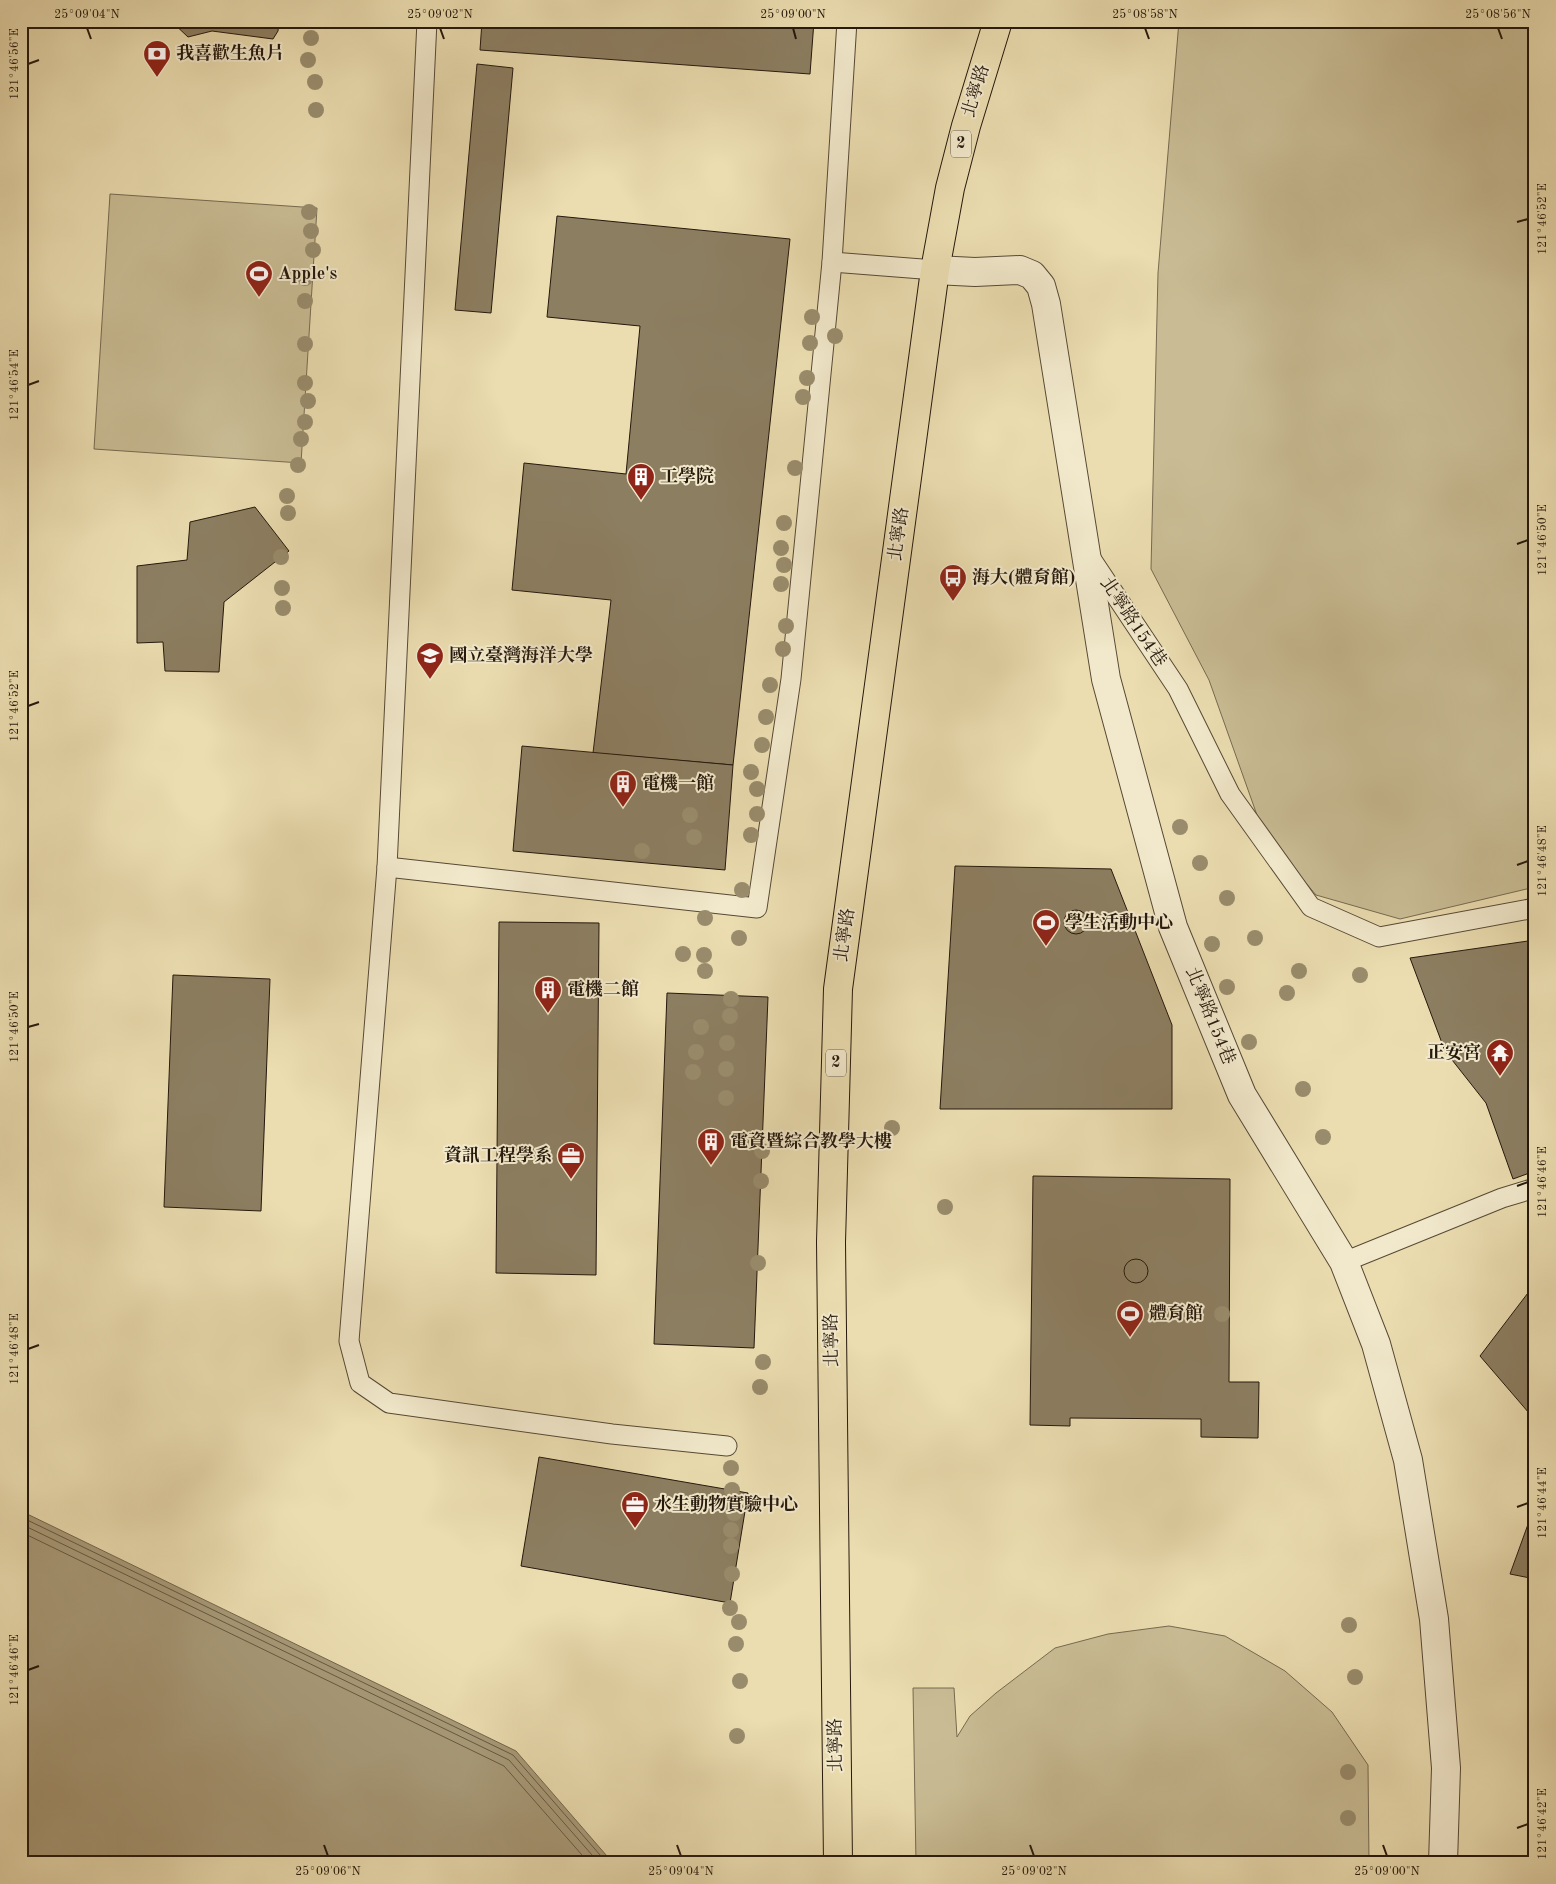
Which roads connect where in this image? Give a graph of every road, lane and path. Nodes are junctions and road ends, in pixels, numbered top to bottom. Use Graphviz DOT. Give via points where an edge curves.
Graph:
graph roads {
  1 [pos="428,21"];
  2 [pos="848,21"];
  3 [pos="998,21"];
  4 [pos="832,262"];
  5 [pos="935,270"];
  6 [pos="1084,548"];
  7 [pos="387,867"];
  8 [pos="1535,908"];
  9 [pos="1535,1188"];
  10 [pos="1344,1262"];
  11 [pos="727,1446"];
  12 [pos="838,1863"];
  13 [pos="1444,1863"];
  1 -- 7 [label="lane"];
  2 -- 4 [label="lane"];
  3 -- 5 [label="main road, 北寧路 / 2" via="950,188"];
  4 -- 5 [label="lane"];
  4 -- 7 [label="lane" via="791,679 757,908"];
  5 -- 6 [label="street, 北寧路154巷" via="1020,270 1032,275 1041,286"];
  5 -- 12 [label="main road, 北寧路 / 2" via="838,989 831,1242"];
  6 -- 8 [label="lane, 北寧路154巷" via="1178,689 1230,794 1311,907 1379,937"];
  6 -- 10 [label="street, 北寧路154巷" via="1106,679 1173,927 1242,1095"];
  7 -- 11 [label="lane" via="349,1341 360,1384 389,1403 612,1434"];
  9 -- 10 [label="lane" via="1502,1198"];
  10 -- 13 [label="street, 北寧路154巷" via="1376,1344 1408,1460 1434,1619 1446,1768"];
}
